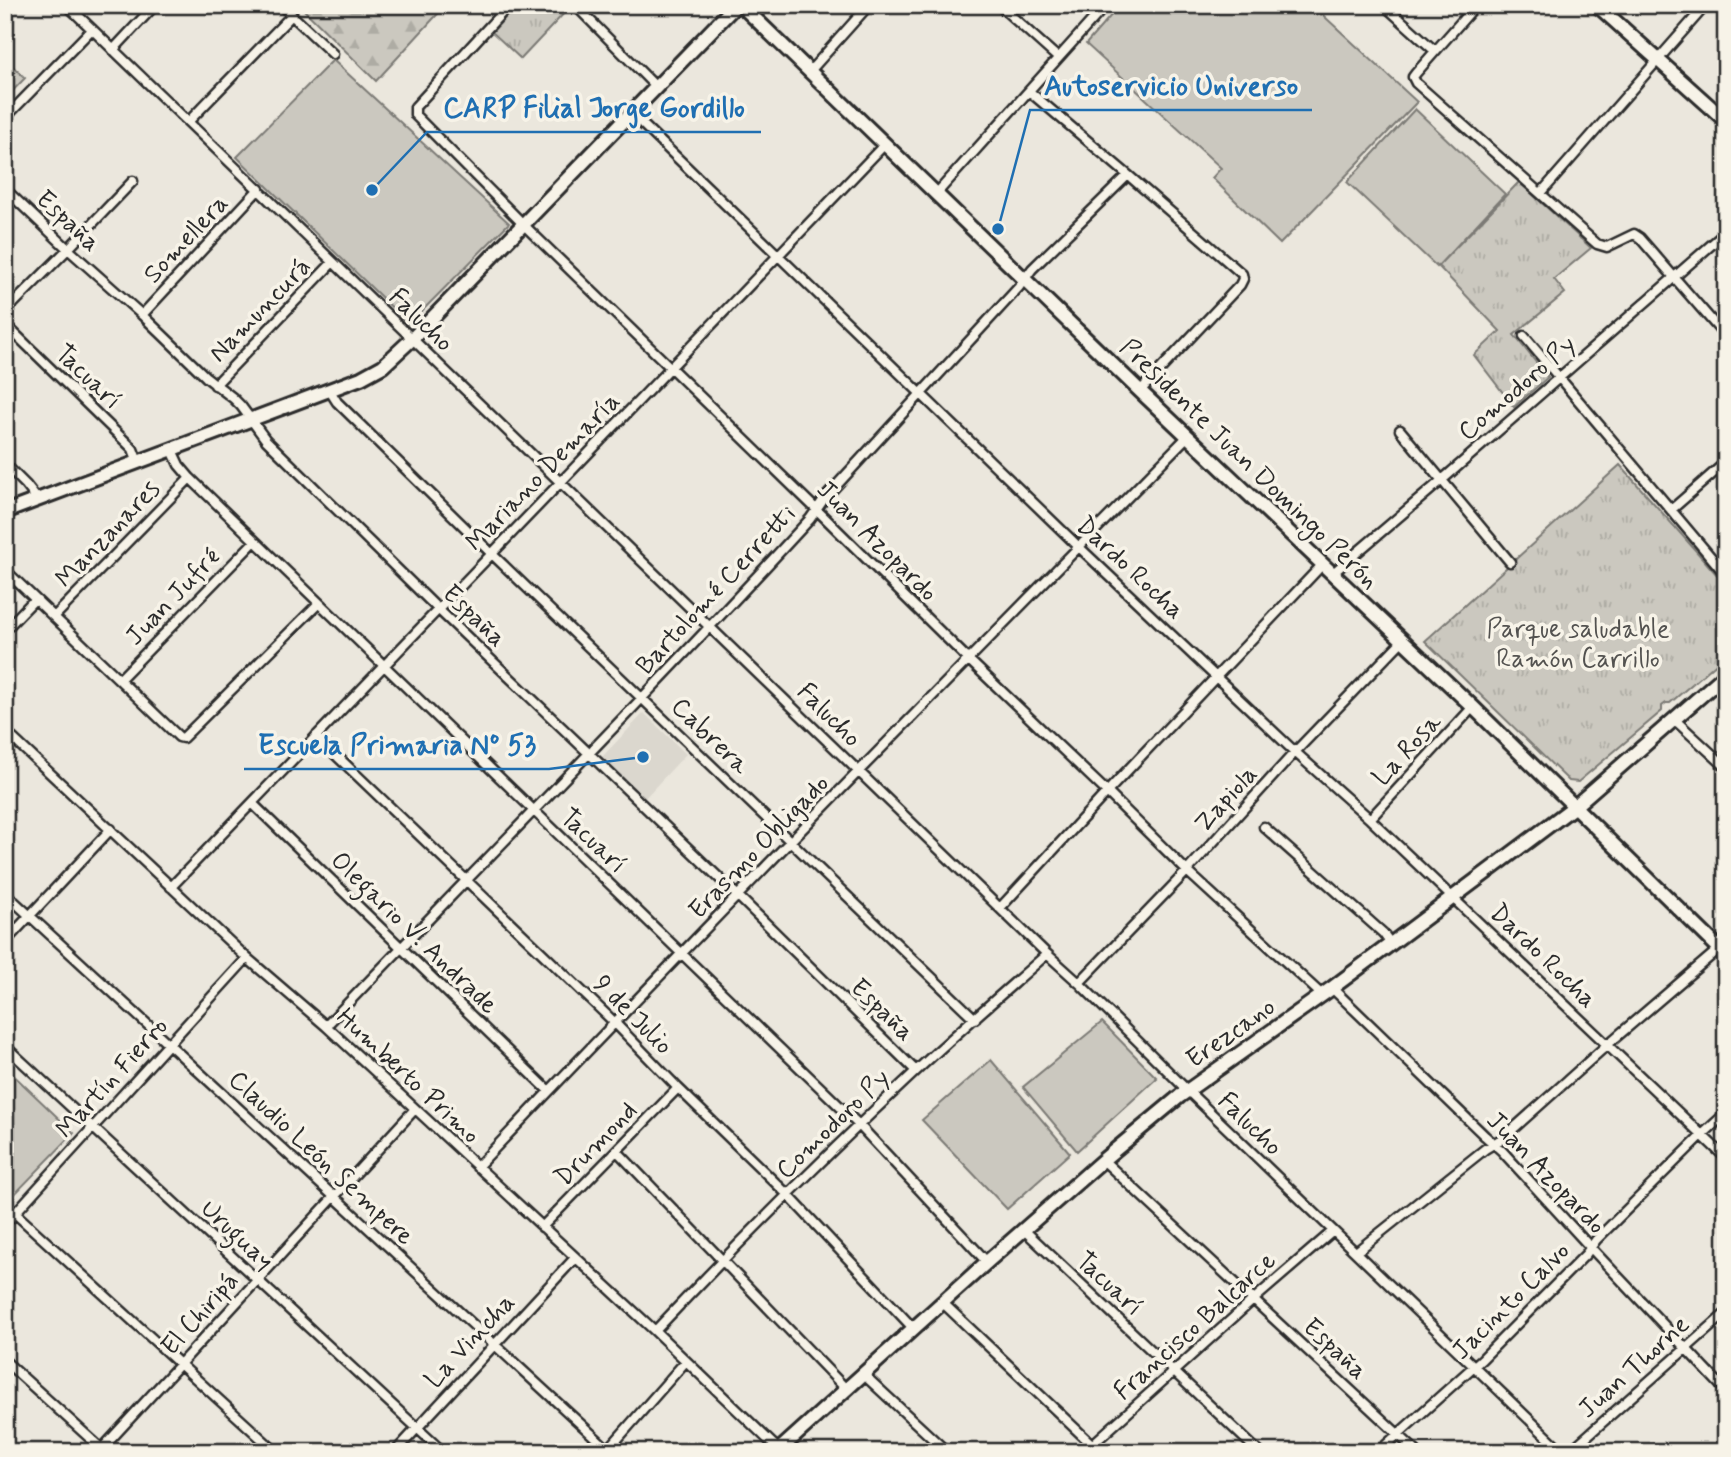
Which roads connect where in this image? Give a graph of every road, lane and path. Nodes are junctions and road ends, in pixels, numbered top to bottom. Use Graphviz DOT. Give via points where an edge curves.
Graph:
graph roads {
  1 [pos="67,5"];
  2 [pos="155,5"];
  3 [pos="281,5"];
  4 [pos="509,5"];
  5 [pos="575,5"];
  6 [pos="739,5"];
  7 [pos="869,5"];
  8 [pos="999,5"];
  9 [pos="1106,5"];
  10 [pos="1384,5"];
  11 [pos="1476,5"];
  12 [pos="1597,5"];
  13 [pos="1706,5"];
  14 [pos="292,15"];
  15 [pos="92,29"];
  16 [pos="113,50"];
  17 [pos="1435,51"];
  18 [pos="333,54"];
  19 [pos="1058,58"];
  20 [pos="1658,61"];
  21 [pos="810,71"];
  22 [pos="656,87"];
  23 [pos="1030,92"];
  24 [pos="631,113"];
  25 [pos="5,118"];
  26 [pos="189,121"];
  27 [pos="1726,121"];
  28 [pos="885,144"];
  29 [pos="1128,175"];
  30 [pos="133,180"];
  31 [pos="5,189"];
  32 [pos="259,189"];
  33 [pos="937,193"];
  34 [pos="1541,193"];
  35 [pos="523,224"];
  36 [pos="1726,232"];
  37 [pos="68,249"];
  38 [pos="779,255"];
  39 [pos="333,262"];
  40 [pos="1673,277"];
  41 [pos="1025,279"];
  42 [pos="5,312"];
  43 [pos="142,315"];
  44 [pos="5,324"];
  45 [pos="1524,336"];
  46 [pos="1726,337"];
  47 [pos="412,339"];
  48 [pos="670,366"];
  49 [pos="1559,378"];
  50 [pos="215,385"];
  51 [pos="330,391"];
  52 [pos="1140,391"];
  53 [pos="922,394"];
  54 [pos="250,421"];
  55 [pos="1400,430"];
  56 [pos="1188,436"];
  57 [pos="172,450"];
  58 [pos="138,462"];
  59 [pos="1726,462"];
  60 [pos="5,464"];
  61 [pos="190,478"];
  62 [pos="1442,480"];
  63 [pos="562,481"];
  64 [pos="37,499"];
  65 [pos="817,510"];
  66 [pos="1671,510"];
  67 [pos="5,512"];
  68 [pos="255,541"];
  69 [pos="1079,547"];
  70 [pos="492,554"];
  71 [pos="1510,562"];
  72 [pos="1328,568"];
  73 [pos="5,570"];
  74 [pos="1726,575"];
  75 [pos="35,599"];
  76 [pos="319,603"];
  77 [pos="439,610"];
  78 [pos="54,617"];
  79 [pos="711,626"];
  80 [pos="5,630"];
  81 [pos="1402,641"];
  82 [pos="969,660"];
  83 [pos="385,665"];
  84 [pos="1726,674"];
  85 [pos="1216,677"];
  86 [pos="120,679"];
  87 [pos="642,699"];
  88 [pos="1473,707"];
  89 [pos="1675,720"];
  90 [pos="5,731"];
  91 [pos="316,736"];
  92 [pos="1295,752"];
  93 [pos="587,753"];
  94 [pos="1726,767"];
  95 [pos="859,773"];
  96 [pos="1107,792"];
  97 [pos="252,803"];
  98 [pos="1575,806"];
  99 [pos="533,810"];
  100 [pos="1370,819"];
  101 [pos="1264,827"];
  102 [pos="111,829"];
  103 [pos="791,840"];
  104 [pos="1187,871"];
  105 [pos="466,879"];
  106 [pos="171,887"];
  107 [pos="5,892"];
  108 [pos="738,896"];
  109 [pos="1452,897"];
  110 [pos="1000,908"];
  111 [pos="30,915"];
  112 [pos="5,942"];
  113 [pos="1391,944"];
  114 [pos="401,948"];
  115 [pos="1724,949"];
  116 [pos="683,954"];
  117 [pos="1047,954"];
  118 [pos="247,958"];
  119 [pos="1079,983"];
  120 [pos="1327,992"];
  121 [pos="975,1019"];
  122 [pos="615,1023"];
  123 [pos="326,1026"];
  124 [pos="170,1045"];
  125 [pos="1607,1045"];
  126 [pos="5,1046"];
  127 [pos="916,1071"];
  128 [pos="678,1088"];
  129 [pos="1187,1090"];
  130 [pos="549,1091"];
  131 [pos="415,1109"];
  132 [pos="1726,1113"];
  133 [pos="860,1126"];
  134 [pos="93,1127"];
  135 [pos="1702,1135"];
  136 [pos="1493,1143"];
  137 [pos="617,1151"];
  138 [pos="1726,1158"];
  139 [pos="1103,1160"];
  140 [pos="477,1167"];
  141 [pos="788,1195"];
  142 [pos="335,1197"];
  143 [pos="5,1203"];
  144 [pos="16,1213"];
  145 [pos="5,1224"];
  146 [pos="542,1227"];
  147 [pos="1024,1230"];
  148 [pos="1333,1231"];
  149 [pos="1591,1248"];
  150 [pos="1356,1252"];
  151 [pos="575,1258"];
  152 [pos="721,1260"];
  153 [pos="987,1262"];
  154 [pos="258,1280"];
  155 [pos="1253,1300"];
  156 [pos="943,1303"];
  157 [pos="1726,1313"];
  158 [pos="914,1328"];
  159 [pos="655,1331"];
  160 [pos="494,1344"];
  161 [pos="1685,1348"];
  162 [pos="5,1361"];
  163 [pos="686,1362"];
  164 [pos="181,1365"];
  165 [pos="1475,1366"];
  166 [pos="1173,1371"];
  167 [pos="863,1374"];
  168 [pos="846,1389"];
  169 [pos="1726,1391"];
  170 [pos="417,1427"];
  171 [pos="1397,1434"];
  172 [pos="1092,1444"];
  173 [pos="102,1451"];
  174 [pos="609,1451"];
  175 [pos="779,1451"];
  176 [pos="276,1452"];
  177 [pos="395,1452"];
  178 [pos="443,1452"];
  179 [pos="947,1452"];
  180 [pos="1084,1452"];
  181 [pos="1100,1452"];
  182 [pos="1259,1452"];
  183 [pos="1378,1452"];
  184 [pos="1417,1452"];
  185 [pos="1563,1452"];
  186 [pos="1569,1452"];
  1 -- 15 [label="street, Falucho"];
  2 -- 16 [label="street"];
  3 -- 14 [label="street"];
  4 -- 35 [label="street, Juan Azopardo" via="415,107 415,116"];
  5 -- 22 [label="street"];
  6 -- 21 [label="street, Presidente Juan Domingo Perón"];
  6 -- 22 [label="street"];
  7 -- 21 [label="street"];
  8 -- 19 [label="street"];
  9 -- 19 [label="street"];
  10 -- 17 [label="street"];
  11 -- 17 [label="street"];
  12 -- 20 [label="street"];
  13 -- 20 [label="street"];
  14 -- 18 [label="street"];
  14 -- 26 [label="street"];
  15 -- 16 [label="street, Falucho"];
  15 -- 25 [label="street"];
  16 -- 26 [label="street, Falucho"];
  17 -- 34 [label="street" via="1413,77 1416,83"];
  19 -- 23 [label="street"];
  20 -- 27 [label="street"];
  20 -- 34 [label="street"];
  21 -- 28 [label="street, Presidente Juan Domingo Perón"];
  22 -- 24 [label="street"];
  23 -- 29 [label="street"];
  23 -- 33 [label="street"];
  24 -- 35 [label="street"];
  24 -- 38 [label="street, Dardo Rocha"];
  26 -- 32 [label="street, Falucho"];
  28 -- 33 [label="street, Presidente Juan Domingo Perón"];
  28 -- 38 [label="street, Mariano Demaría"];
  29 -- 41 [label="street, Bartolomé Cerretti"];
  29 -- 52 [label="street" via="1243,279"];
  30 -- 37 [label="street"];
  31 -- 37 [label="street, España"];
  32 -- 39 [label="street, Falucho"];
  32 -- 43 [label="street, Somellera"];
  33 -- 41 [label="street, Presidente Juan Domingo Perón"];
  34 -- 40 [label="street" via="1601,246 1614,245 1634,234"];
  35 -- 47 [label="street"];
  35 -- 48 [label="street, Juan Azopardo"];
  36 -- 40 [label="street, Comodoro Py"];
  37 -- 42 [label="street"];
  37 -- 43 [label="street, España"];
  38 -- 48 [label="street, Mariano Demaría"];
  38 -- 53 [label="street, Dardo Rocha"];
  39 -- 47 [label="street, Falucho"];
  39 -- 50 [label="street, Namuncurá"];
  40 -- 46 [label="street"];
  40 -- 49 [label="street, Comodoro Py"];
  41 -- 52 [label="street, Presidente Juan Domingo Perón"];
  41 -- 53 [label="street, Bartolomé Cerretti"];
  43 -- 50 [label="street, España"];
  44 -- 58 [label="street, Tacuarí" via="133,449"];
  45 -- 49 [label="street"];
  47 -- 51 [label="street" via="383,366"];
  47 -- 63 [label="street, Falucho"];
  48 -- 63 [label="street, Mariano Demaría"];
  48 -- 65 [label="street, Juan Azopardo"];
  49 -- 62 [label="street, Comodoro Py"];
  49 -- 66 [label="street"];
  50 -- 54 [label="street, España" via="241,406"];
  51 -- 54 [label="street"];
  51 -- 70 [label="street, Cabrera"];
  52 -- 56 [label="street, Presidente Juan Domingo Perón"];
  53 -- 65 [label="street, Bartolomé Cerretti"];
  53 -- 69 [label="street, Dardo Rocha"];
  54 -- 57 [label="street"];
  54 -- 77 [label="street, España"];
  55 -- 62 [label="street"];
  56 -- 69 [label="street, Erasmo Obligado"];
  56 -- 72 [label="street, Presidente Juan Domingo Perón"];
  57 -- 58 [label="street"];
  57 -- 61 [label="street, Tacuarí"];
  58 -- 64 [label="street"];
  59 -- 66 [label="street"];
  60 -- 64 [label="street"];
  61 -- 68 [label="street, Tacuarí"];
  61 -- 78 [label="street, Manzanares"];
  62 -- 71 [label="street"];
  62 -- 72 [label="street, Comodoro Py"];
  63 -- 70 [label="street, Mariano Demaría"];
  63 -- 79 [label="street, Falucho"];
  64 -- 67 [label="street"];
  65 -- 79 [label="street, Bartolomé Cerretti"];
  65 -- 82 [label="street, Juan Azopardo"];
  66 -- 74 [label="street"];
  68 -- 76 [label="street, Tacuarí"];
  68 -- 86 [label="street, Juan Jufré"];
  69 -- 82 [label="street, Erasmo Obligado"];
  69 -- 85 [label="street, Dardo Rocha"];
  70 -- 77 [label="street, Mariano Demaría"];
  70 -- 87 [label="street, Cabrera"];
  72 -- 81 [label="street, Presidente Juan Domingo Perón"];
  72 -- 85 [label="street, Comodoro Py"];
  73 -- 75 [label="street"];
  75 -- 78 [label="street"];
  75 -- 80 [label="street, Manzanares"];
  76 -- 83 [label="street, Tacuarí"];
  76 -- 86 [label="street" via="186,737 179,737"];
  77 -- 83 [label="street, Mariano Demaría"];
  77 -- 93 [label="street, España"];
  78 -- 86 [label="street"];
  79 -- 87 [label="street, Bartolomé Cerretti"];
  79 -- 95 [label="street, Falucho"];
  81 -- 88 [label="street, Presidente Juan Domingo Perón"];
  81 -- 92 [label="street, Zapiola"];
  82 -- 95 [label="street, Erasmo Obligado"];
  82 -- 96 [label="street, Juan Azopardo"];
  83 -- 91 [label="street, Mariano Demaría"];
  83 -- 99 [label="street, Tacuarí"];
  84 -- 89 [label="street, Erezcano"];
  85 -- 92 [label="street, Dardo Rocha"];
  85 -- 96 [label="street, Comodoro Py"];
  87 -- 93 [label="street, Bartolomé Cerretti"];
  87 -- 103 [label="street, Cabrera"];
  88 -- 98 [label="street, Presidente Juan Domingo Perón"];
  88 -- 100 [label="street, La Rosa"];
  89 -- 94 [label="street"];
  89 -- 98 [label="street, Erezcano"];
  90 -- 102 [label="street, Humberto Primo"];
  91 -- 97 [label="street, Mariano Demaría"];
  91 -- 105 [label="street, 9 de Julio"];
  92 -- 100 [label="street, Dardo Rocha"];
  92 -- 104 [label="street, Zapiola"];
  93 -- 99 [label="street, Bartolomé Cerretti"];
  93 -- 108 [label="street, España"];
  95 -- 103 [label="street, Erasmo Obligado"];
  95 -- 110 [label="street, Falucho"];
  96 -- 104 [label="street, Juan Azopardo"];
  96 -- 110 [label="street, Comodoro Py"];
  97 -- 106 [label="street, Mariano Demaría"];
  97 -- 114 [label="street, Olegario V. Andrade"];
  98 -- 109 [label="street, Erezcano"];
  98 -- 115 [label="street, Presidente Juan Domingo Perón"];
  99 -- 105 [label="street, Bartolomé Cerretti"];
  99 -- 116 [label="street, Tacuarí"];
  100 -- 109 [label="street, Dardo Rocha"];
  101 -- 113 [label="street"];
  102 -- 106 [label="street, Humberto Primo"];
  102 -- 111 [label="street"];
  103 -- 108 [label="street, Erasmo Obligado"];
  103 -- 121 [label="street, Cabrera"];
  104 -- 119 [label="street, Zapiola"];
  104 -- 120 [label="street, Juan Azopardo"];
  105 -- 114 [label="street, Bartolomé Cerretti"];
  105 -- 122 [label="street, 9 de Julio"];
  106 -- 118 [label="street, Humberto Primo"];
  107 -- 111 [label="street, Claudio León Sempere"];
  108 -- 116 [label="street, Erasmo Obligado"];
  108 -- 127 [label="street, España"];
  109 -- 113 [label="street, Erezcano"];
  109 -- 125 [label="street, Dardo Rocha"];
  110 -- 117 [label="street, Falucho"];
  111 -- 112 [label="street"];
  111 -- 124 [label="street, Claudio León Sempere"];
  113 -- 120 [label="street, Erezcano"];
  114 -- 123 [label="street, Bartolomé Cerretti"];
  114 -- 130 [label="street, Olegario V. Andrade"];
  115 -- 125 [label="street"];
  116 -- 122 [label="street, Erasmo Obligado"];
  116 -- 133 [label="street, Tacuarí"];
  117 -- 119 [label="street, Falucho"];
  117 -- 121 [label="street, Comodoro Py"];
  118 -- 123 [label="street, Humberto Primo"];
  118 -- 124 [label="street, Martín Fierro"];
  119 -- 129 [label="street, Falucho"];
  120 -- 129 [label="street, Erezcano"];
  120 -- 136 [label="street, Juan Azopardo"];
  121 -- 127 [label="street, Comodoro Py"];
  122 -- 128 [label="street, 9 de Julio"];
  122 -- 130 [label="street, Erasmo Obligado"];
  123 -- 131 [label="street, Humberto Primo"];
  124 -- 134 [label="street, Martín Fierro"];
  124 -- 142 [label="street, Claudio León Sempere"];
  125 -- 135 [label="street, Dardo Rocha"];
  125 -- 136 [label="street"];
  126 -- 134 [label="street, Uruguay"];
  127 -- 133 [label="street, Comodoro Py"];
  128 -- 137 [label="street, Drumond"];
  128 -- 141 [label="street, 9 de Julio"];
  129 -- 139 [label="street, Erezcano"];
  129 -- 148 [label="street, Falucho"];
  130 -- 140 [label="street, Erasmo Obligado"];
  131 -- 140 [label="street, Humberto Primo"];
  131 -- 142 [label="street, El Chiripá"];
  132 -- 135 [label="street, Jacinto Calvo"];
  133 -- 141 [label="street, Comodoro Py"];
  133 -- 153 [label="street, Tacuarí"];
  134 -- 144 [label="street, Martín Fierro"];
  134 -- 154 [label="street, Uruguay"];
  135 -- 138 [label="street, Dardo Rocha"];
  135 -- 149 [label="street, Jacinto Calvo"];
  136 -- 149 [label="street, Juan Azopardo"];
  136 -- 150 [label="street"];
  137 -- 146 [label="street, Drumond"];
  137 -- 152 [label="street"];
  139 -- 147 [label="street, Erezcano"];
  139 -- 155 [label="street, España"];
  140 -- 146 [label="street, Humberto Primo"];
  141 -- 152 [label="street, Comodoro Py"];
  141 -- 158 [label="street, 9 de Julio"];
  142 -- 154 [label="street, El Chiripá"];
  142 -- 160 [label="street, Claudio León Sempere"];
  143 -- 144 [label="street"];
  144 -- 145 [label="street, Martín Fierro"];
  144 -- 164 [label="street"];
  146 -- 151 [label="street, Humberto Primo"];
  147 -- 153 [label="street, Erezcano"];
  147 -- 166 [label="street, Tacuarí"];
  148 -- 150 [label="street, Falucho"];
  148 -- 155 [label="street, Francisco Balcarce"];
  149 -- 161 [label="street, Juan Azopardo"];
  149 -- 165 [label="street, Jacinto Calvo"];
  150 -- 165 [label="street, Falucho"];
  151 -- 159 [label="street, Humberto Primo"];
  151 -- 160 [label="street, La Vincha"];
  152 -- 159 [label="street, Comodoro Py"];
  152 -- 168 [label="street"];
  153 -- 156 [label="street, Erezcano"];
  154 -- 164 [label="street, El Chiripá"];
  154 -- 170 [label="street, Uruguay"];
  155 -- 166 [label="street, Francisco Balcarce"];
  155 -- 171 [label="street, España"];
  156 -- 158 [label="street, Erezcano"];
  156 -- 172 [label="street"];
  157 -- 161 [label="street, Juan Thorne"];
  158 -- 167 [label="street, Erezcano"];
  159 -- 163 [label="street, Humberto Primo"];
  160 -- 170 [label="street, La Vincha"];
  160 -- 174 [label="street, Claudio León Sempere"];
  161 -- 169 [label="street, Juan Azopardo"];
  161 -- 186 [label="street, Juan Thorne"];
  162 -- 173 [label="street"];
  163 -- 174 [label="street"];
  163 -- 175 [label="street, Humberto Primo"];
  164 -- 173 [label="street, El Chiripá"];
  164 -- 176 [label="street"];
  165 -- 171 [label="street, Jacinto Calvo"];
  165 -- 185 [label="street, Falucho"];
  166 -- 172 [label="street, Francisco Balcarce"];
  166 -- 182 [label="street, Tacuarí"];
  167 -- 168 [label="street, Erezcano"];
  167 -- 179 [label="street"];
  168 -- 175 [label="street, Erezcano"];
  170 -- 177 [label="street, La Vincha"];
  170 -- 178 [label="street, Uruguay"];
  171 -- 183 [label="street, Jacinto Calvo"];
  171 -- 184 [label="street, España"];
  172 -- 180 [label="street, Francisco Balcarce"];
  172 -- 181 [label="street"];
}
